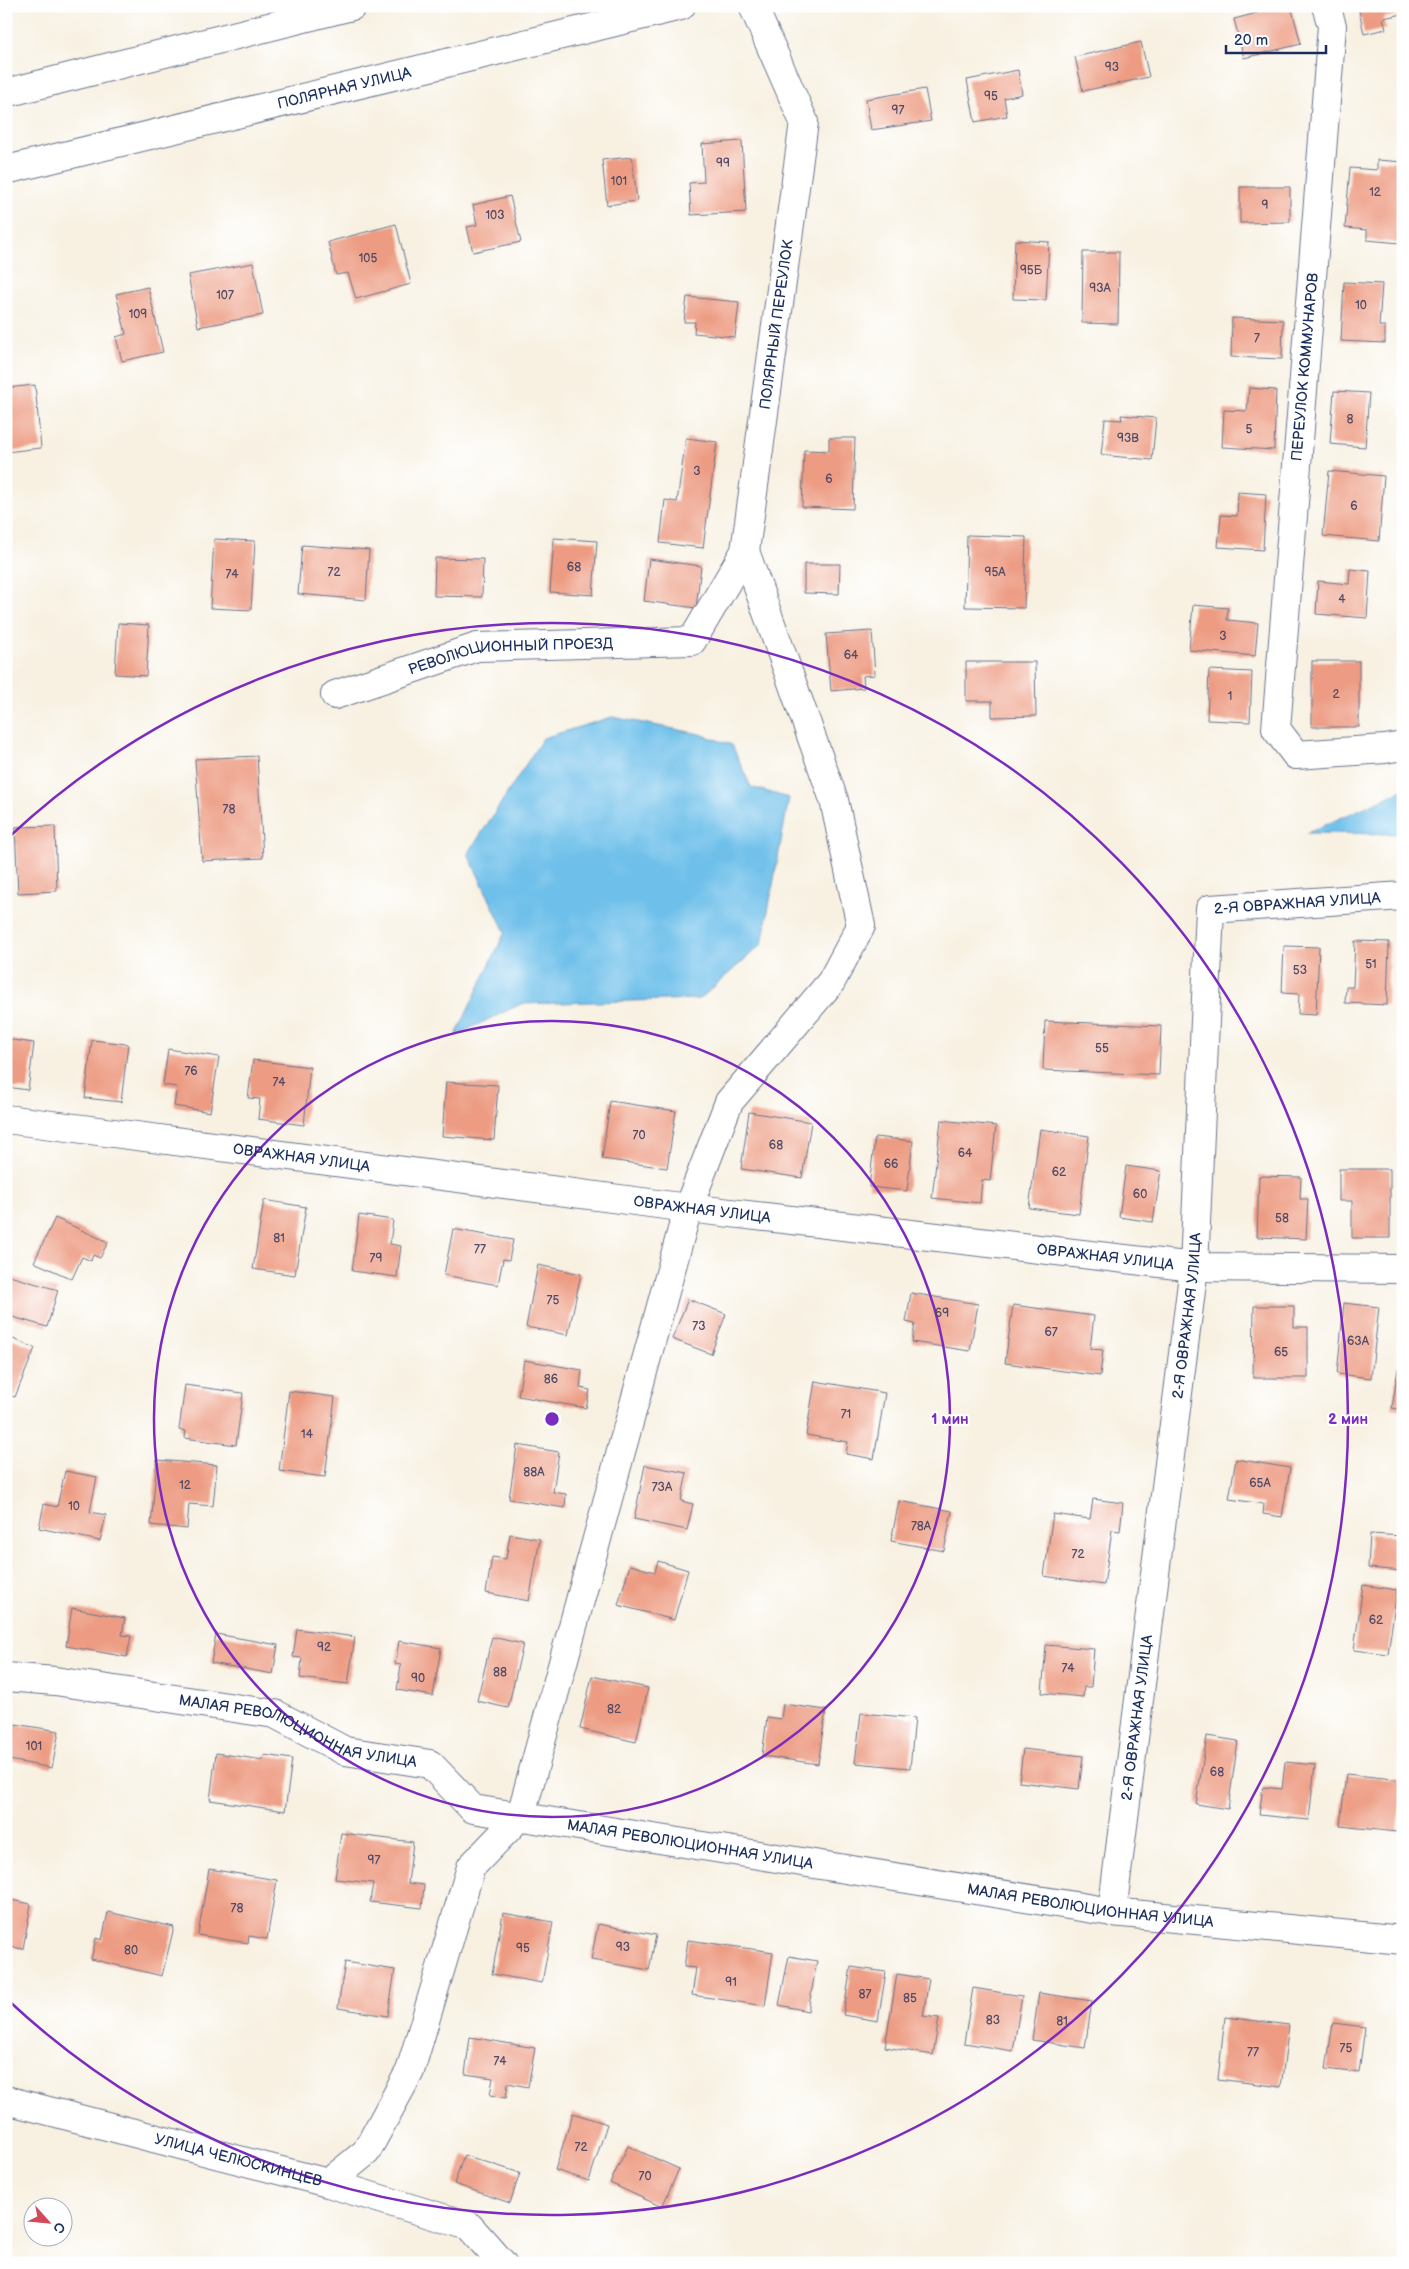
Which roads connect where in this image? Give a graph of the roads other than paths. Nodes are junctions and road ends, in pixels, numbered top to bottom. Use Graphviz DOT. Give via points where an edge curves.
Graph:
graph roads {
  1 [pos="352,6"];
  2 [pos="681,6"];
  3 [pos="753,6"];
  4 [pos="1326,6"];
  5 [pos="6,93"];
  6 [pos="6,170"];
  7 [pos="745,551"];
  8 [pos="692,641"];
  9 [pos="335,695"];
  10 [pos="1403,746"];
  11 [pos="1403,896"];
  12 [pos="6,1118"];
  13 [pos="688,1208"];
  14 [pos="1194,1267"];
  15 [pos="1403,1269"];
  16 [pos="6,1676"];
  17 [pos="521,1815"];
  18 [pos="1112,1912"];
  19 [pos="1403,1940"];
  20 [pos="6,2100"];
  21 [pos="328,2183"];
  22 [pos="502,2263"];
  1 -- 5 [label="street"];
  2 -- 6 [label="street, ПОЛЯРНАЯ УЛИЦА"];
  3 -- 7 [label="street, ПОЛЯРНЫЙ ПЕРЕУЛОК" via="804,122"];
  4 -- 10 [label="street, ПЕРЕУЛОК КОММУНАРОВ" via="1332,26 1276,729 1296,755"];
  7 -- 8 [label="street, ПОЛЯРНЫЙ ПЕРЕУЛОК"];
  7 -- 13 [label="street" via="834,800 861,926 831,982 729,1102"];
  8 -- 9 [label="street, РЕВОЛЮЦИОННЫЙ ПРОЕЗД" via="477,647"];
  11 -- 14 [label="street, 2-Я ОВРАЖНАЯ УЛИЦА" via="1210,909"];
  12 -- 13 [label="street, ОВРАЖНАЯ УЛИЦА"];
  13 -- 14 [label="street, ОВРАЖНАЯ УЛИЦА"];
  13 -- 17 [label="street"];
  14 -- 15 [label="street, ОВРАЖНАЯ УЛИЦА"];
  14 -- 18 [label="street, 2-Я ОВРАЖНАЯ УЛИЦА"];
  16 -- 17 [label="street, МАЛАЯ РЕВОЛЮЦИОННАЯ УЛИЦА" via="275,1714 345,1751 430,1764 473,1809"];
  17 -- 18 [label="street, МАЛАЯ РЕВОЛЮЦИОННАЯ УЛИЦА"];
  17 -- 21 [label="street" via="472,1867 410,2070 366,2152"];
  18 -- 19 [label="street, МАЛАЯ РЕВОЛЮЦИОННАЯ УЛИЦА"];
  20 -- 21 [label="street, УЛИЦА ЧЕЛЮСКИНЦЕВ"];
  21 -- 22 [label="street, УЛИЦА ЧЕЛЮСКИНЦЕВ" via="470,2226"];
}
